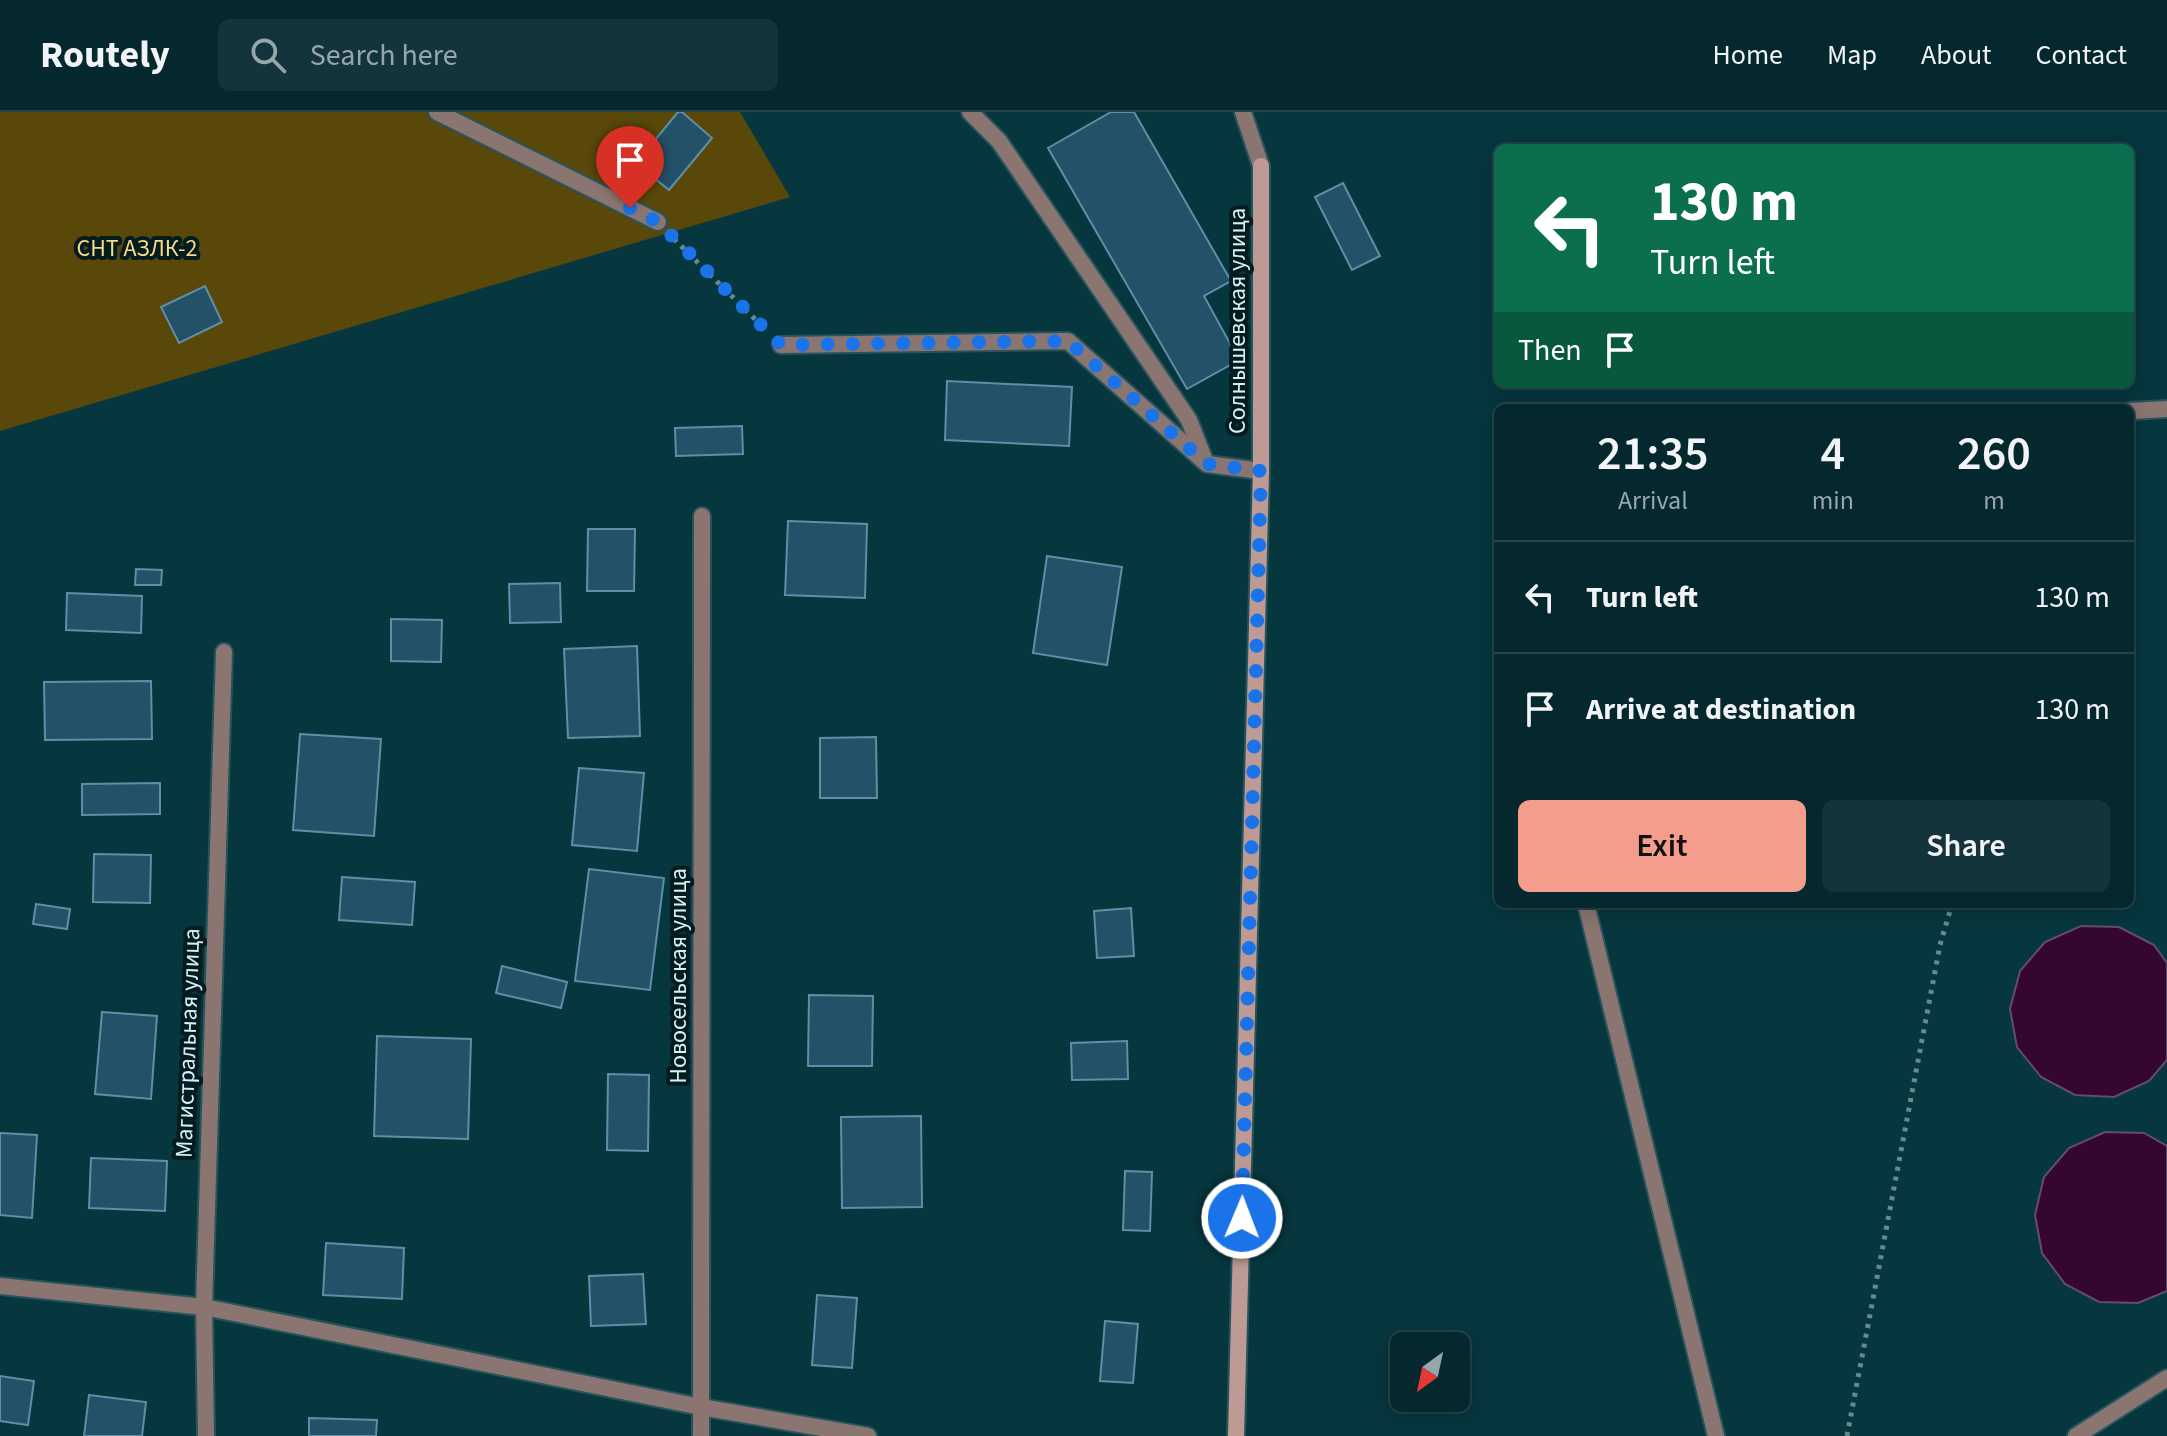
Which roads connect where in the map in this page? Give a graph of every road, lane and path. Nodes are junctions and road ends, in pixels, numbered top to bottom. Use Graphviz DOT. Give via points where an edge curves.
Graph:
graph roads {
  1 [pos="437,112"];
  2 [pos="970,112"];
  3 [pos="1243,112"];
  4 [pos="658,222"];
  5 [pos="781,345"];
  6 [pos="2167,409"];
  7 [pos="2134,411"];
  8 [pos="1207,464"];
  9 [pos="1261,471"];
  10 [pos="702,516"];
  11 [pos="224,652"];
  12 [pos="1587,908"];
  13 [pos="1951,908"];
  14 [pos="0,1286"];
  15 [pos="204,1307"];
  16 [pos="2167,1378"];
  17 [pos="701,1407"];
  18 [pos="206,1436"];
  19 [pos="701,1436"];
  20 [pos="868,1436"];
  21 [pos="1236,1436"];
  22 [pos="1716,1436"];
  23 [pos="1847,1436"];
  24 [pos="2076,1436"];
  1 -- 4 [label="street"];
  2 -- 8 [label="street" via="999,141 1181,407"];
  3 -- 9 [label="street, Солнышевская улица" via="1261,166"];
  4 -- 5 [label="path"];
  5 -- 8 [label="street" via="1068,341"];
  6 -- 7 [label="street"];
  8 -- 9 [label="street"];
  9 -- 21 [label="street, Солнышевская улица"];
  10 -- 17 [label="street, Новосельская улица"];
  11 -- 15 [label="street, Магистральная улица"];
  12 -- 22 [label="street"];
  13 -- 23 [label="path"];
  14 -- 15 [label="street"];
  15 -- 17 [label="street"];
  15 -- 18 [label="street, Магистральная улица"];
  16 -- 24 [label="street"];
  17 -- 19 [label="street, Новосельская улица"];
  17 -- 20 [label="street"];
}
